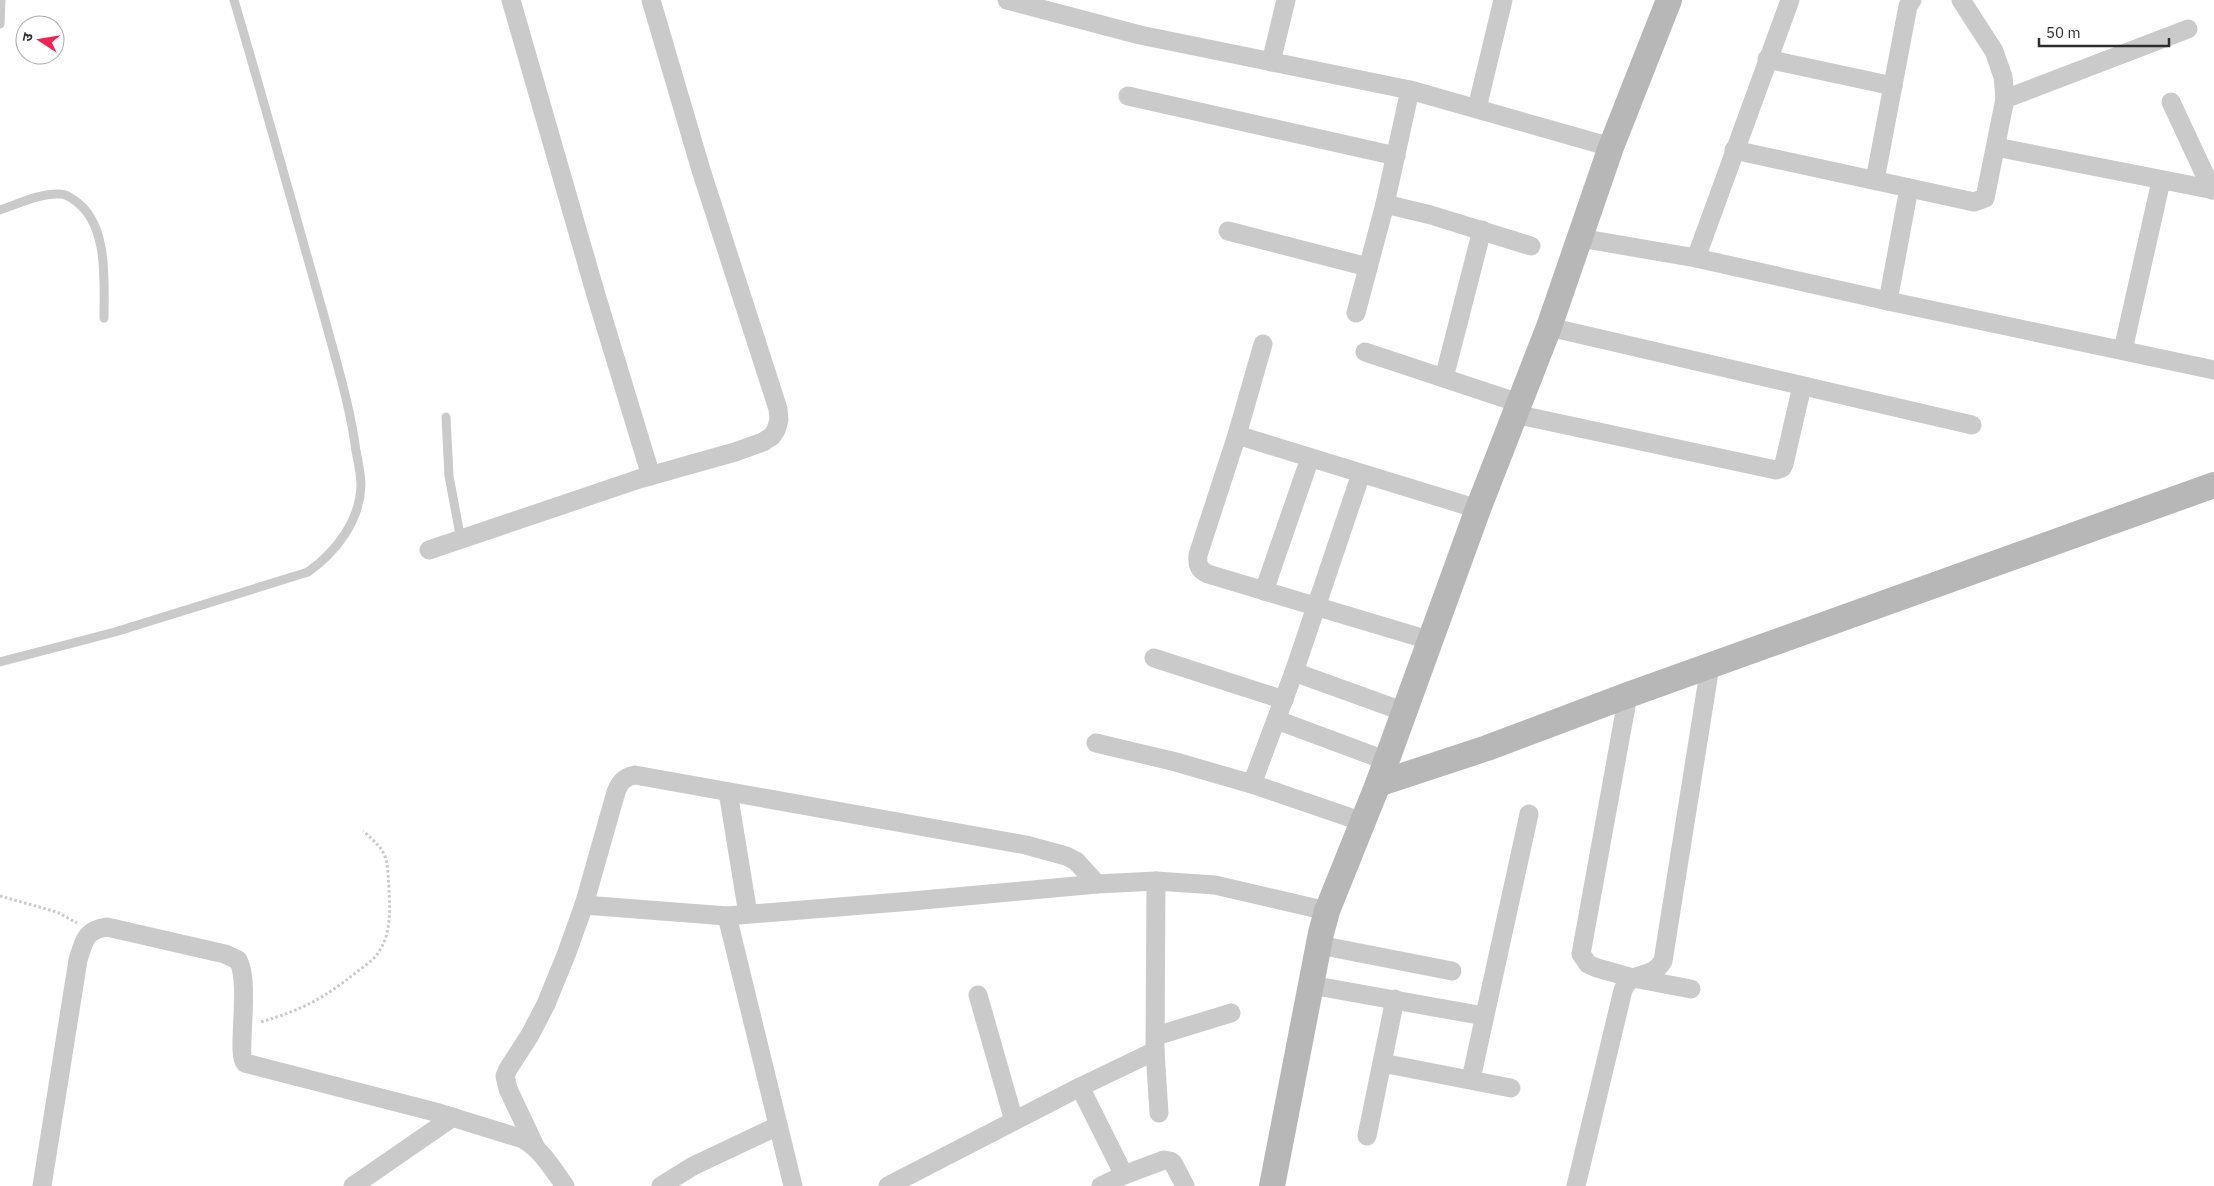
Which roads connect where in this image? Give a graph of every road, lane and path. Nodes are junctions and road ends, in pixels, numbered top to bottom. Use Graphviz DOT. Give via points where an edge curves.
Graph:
graph roads {
  1 [pos="1,0"];
  2 [pos="234,0"];
  3 [pos="511,0"];
  4 [pos="651,0"];
  5 [pos="1007,0"];
  6 [pos="1286,0"];
  7 [pos="1504,0"];
  8 [pos="1669,0"];
  9 [pos="1790,0"];
  10 [pos="1912,0"];
  11 [pos="1945,0"];
  12 [pos="1967,2"];
  13 [pos="1058,7"];
  14 [pos="0,24"];
  15 [pos="2188,29"];
  16 [pos="1767,60"];
  17 [pos="1271,62"];
  18 [pos="1893,86"];
  19 [pos="1410,90"];
  20 [pos="1128,96"];
  21 [pos="2005,99"];
  22 [pos="2171,102"];
  23 [pos="1477,108"];
  24 [pos="1611,147"];
  25 [pos="1996,147"];
  26 [pos="1734,150"];
  27 [pos="1396,156"];
  28 [pos="1876,180"];
  29 [pos="2161,181"];
  30 [pos="1909,188"];
  31 [pos="2213,190"];
  32 [pos="1385,204"];
  33 [pos="0,210"];
  34 [pos="1482,230"];
  35 [pos="1228,231"];
  36 [pos="1580,238"];
  37 [pos="1531,246"];
  38 [pos="1696,258"];
  39 [pos="1368,268"];
  40 [pos="1888,301"];
  41 [pos="1356,313"];
  42 [pos="104,318"];
  43 [pos="1549,327"];
  44 [pos="1263,344"];
  45 [pos="2123,350"];
  46 [pos="1365,352"];
  47 [pos="2214,370"];
  48 [pos="1444,378"];
  49 [pos="1802,386"];
  50 [pos="1517,409"];
  51 [pos="446,417"];
  52 [pos="1972,425"];
  53 [pos="1237,435"];
  54 [pos="1310,458"];
  55 [pos="1360,474"];
  56 [pos="651,476"];
  57 [pos="2214,485"];
  58 [pos="1478,509"];
  59 [pos="461,540"];
  60 [pos="429,550"];
  61 [pos="1264,591"];
  62 [pos="1316,607"];
  63 [pos="1432,641"];
  64 [pos="1154,658"];
  65 [pos="0,662"];
  66 [pos="1710,666"];
  67 [pos="1294,672"];
  68 [pos="1628,695"];
  69 [pos="1284,700"];
  70 [pos="1405,712"];
  71 [pos="1277,720"];
  72 [pos="1096,744"];
  73 [pos="1382,773"];
  74 [pos="1252,784"];
  75 [pos="728,792"];
  76 [pos="1529,814"];
  77 [pos="1363,822"];
  78 [pos="363,831"];
  79 [pos="1156,881"];
  80 [pos="1097,884"];
  81 [pos="0,896"];
  82 [pos="584,905"];
  83 [pos="1327,911"];
  84 [pos="748,914"];
  85 [pos="726,916"];
  86 [pos="92,930"];
  87 [pos="1318,945"];
  88 [pos="1452,971"];
  89 [pos="1633,978"];
  90 [pos="1310,985"];
  91 [pos="1691,989"];
  92 [pos="978,994"];
  93 [pos="1395,999"];
  94 [pos="1231,1013"];
  95 [pos="1484,1016"];
  96 [pos="243,1027"];
  97 [pos="1155,1044"];
  98 [pos="1382,1063"];
  99 [pos="1471,1079"];
  100 [pos="1080,1087"];
  101 [pos="1511,1088"];
  102 [pos="1159,1113"];
  103 [pos="453,1117"];
  104 [pos="1014,1121"];
  105 [pos="778,1126"];
  106 [pos="1367,1136"];
  107 [pos="535,1146"];
  108 [pos="1124,1175"];
  109 [pos="42,1186"];
  110 [pos="353,1186"];
  111 [pos="565,1186"];
  112 [pos="660,1186"];
  113 [pos="793,1186"];
  114 [pos="888,1186"];
  115 [pos="1101,1186"];
  116 [pos="1185,1186"];
  117 [pos="1272,1186"];
  118 [pos="1576,1186"];
  1 -- 14 [label="lane"];
  2 -- 65 [label="lane" via="352,418 361,485 352,523 325,559 308,572 115,632"];
  3 -- 56 [label="street"];
  4 -- 56 [label="street" via="701,170 778,408 779,420 772,436 763,442"];
  5 -- 13 [label="street"];
  6 -- 17 [label="street"];
  7 -- 23 [label="street"];
  8 -- 24 [label="street"];
  9 -- 16 [label="street"];
  10 -- 18 [label="street" via="1908,6"];
  11 -- 12 [label="street"];
  12 -- 21 [label="street" via="2000,64"];
  13 -- 17 [label="street" via="1140,35"];
  15 -- 21 [label="street"];
  16 -- 18 [label="street"];
  16 -- 26 [label="street"];
  17 -- 19 [label="street"];
  18 -- 28 [label="street"];
  19 -- 23 [label="street"];
  19 -- 27 [label="street"];
  20 -- 27 [label="street"];
  21 -- 25 [label="street"];
  22 -- 31 [label="street"];
  23 -- 24 [label="street"];
  24 -- 36 [label="street"];
  25 -- 29 [label="street"];
  25 -- 30 [label="street" via="1987,193 1981,200 1974,202"];
  26 -- 28 [label="street"];
  26 -- 38 [label="street"];
  27 -- 32 [label="street"];
  28 -- 30 [label="street"];
  29 -- 31 [label="street"];
  29 -- 45 [label="street"];
  30 -- 40 [label="street"];
  32 -- 34 [label="street"];
  32 -- 39 [label="street"];
  33 -- 42 [label="lane" via="47,195 62,194 86,210 102,250"];
  34 -- 37 [label="street"];
  34 -- 48 [label="street"];
  35 -- 39 [label="street"];
  36 -- 38 [label="street"];
  36 -- 43 [label="street"];
  38 -- 40 [label="street"];
  39 -- 41 [label="street"];
  40 -- 45 [label="street"];
  43 -- 49 [label="street"];
  43 -- 50 [label="street"];
  44 -- 53 [label="street"];
  45 -- 47 [label="street"];
  46 -- 48 [label="street"];
  48 -- 50 [label="street"];
  49 -- 50 [label="street" via="1784,464 1776,470"];
  49 -- 52 [label="street"];
  50 -- 58 [label="street"];
  51 -- 59 [label="lane" via="449,476"];
  53 -- 54 [label="street"];
  53 -- 61 [label="street" via="1197,563 1208,574"];
  54 -- 55 [label="street"];
  54 -- 61 [label="street"];
  55 -- 58 [label="street"];
  55 -- 62 [label="street"];
  56 -- 59 [label="street"];
  57 -- 66 [label="street"];
  58 -- 63 [label="street"];
  59 -- 60 [label="street"];
  61 -- 62 [label="street"];
  62 -- 63 [label="street"];
  62 -- 67 [label="street"];
  63 -- 70 [label="street"];
  64 -- 69 [label="street"];
  66 -- 68 [label="street"];
  66 -- 89 [label="street" via="1663,961 1656,971"];
  67 -- 69 [label="street"];
  67 -- 70 [label="street"];
  68 -- 73 [label="street" via="1487,748"];
  68 -- 89 [label="street" via="1582,954 1588,964"];
  69 -- 71 [label="street"];
  70 -- 73 [label="street"];
  71 -- 73 [label="street"];
  71 -- 74 [label="street"];
  72 -- 74 [label="street"];
  73 -- 77 [label="street"];
  74 -- 77 [label="street"];
  75 -- 80 [label="street" via="1026,845 1076,861"];
  75 -- 82 [label="street" via="635,775 623,780 616,792"];
  75 -- 84 [label="street"];
  76 -- 95 [label="street"];
  77 -- 83 [label="street"];
  78 -- 96 [label="path" via="382,847 387,858 390,910 380,951 315,1002 296,1012"];
  79 -- 80 [label="street"];
  79 -- 83 [label="street" via="1215,885"];
  79 -- 97 [label="street"];
  80 -- 84 [label="street"];
  81 -- 86 [label="path" via="57,912"];
  82 -- 85 [label="street"];
  82 -- 107 [label="street" via="546,1004 506,1076 508,1090"];
  83 -- 87 [label="street"];
  84 -- 85 [label="street"];
  85 -- 105 [label="street"];
  86 -- 96 [label="street" via="107,927 234,957 243,971"];
  86 -- 109 [label="street" via="78,960"];
  87 -- 88 [label="street"];
  87 -- 90 [label="street"];
  89 -- 91 [label="street"];
  89 -- 118 [label="street" via="1623,990"];
  90 -- 93 [label="street"];
  90 -- 117 [label="street"];
  92 -- 104 [label="street"];
  93 -- 95 [label="street"];
  93 -- 98 [label="street"];
  94 -- 97 [label="street"];
  95 -- 99 [label="street"];
  96 -- 103 [label="street" via="241,1055 248,1065"];
  97 -- 100 [label="street"];
  97 -- 102 [label="street"];
  98 -- 99 [label="street"];
  98 -- 106 [label="street"];
  99 -- 101 [label="street"];
  100 -- 104 [label="street"];
  100 -- 108 [label="street"];
  103 -- 107 [label="street" via="523,1139"];
  103 -- 110 [label="street"];
  104 -- 114 [label="street"];
  105 -- 112 [label="street" via="693,1166"];
  105 -- 113 [label="street"];
  107 -- 111 [label="street"];
  108 -- 115 [label="street"];
  108 -- 116 [label="street" via="1170,1160"];
}
